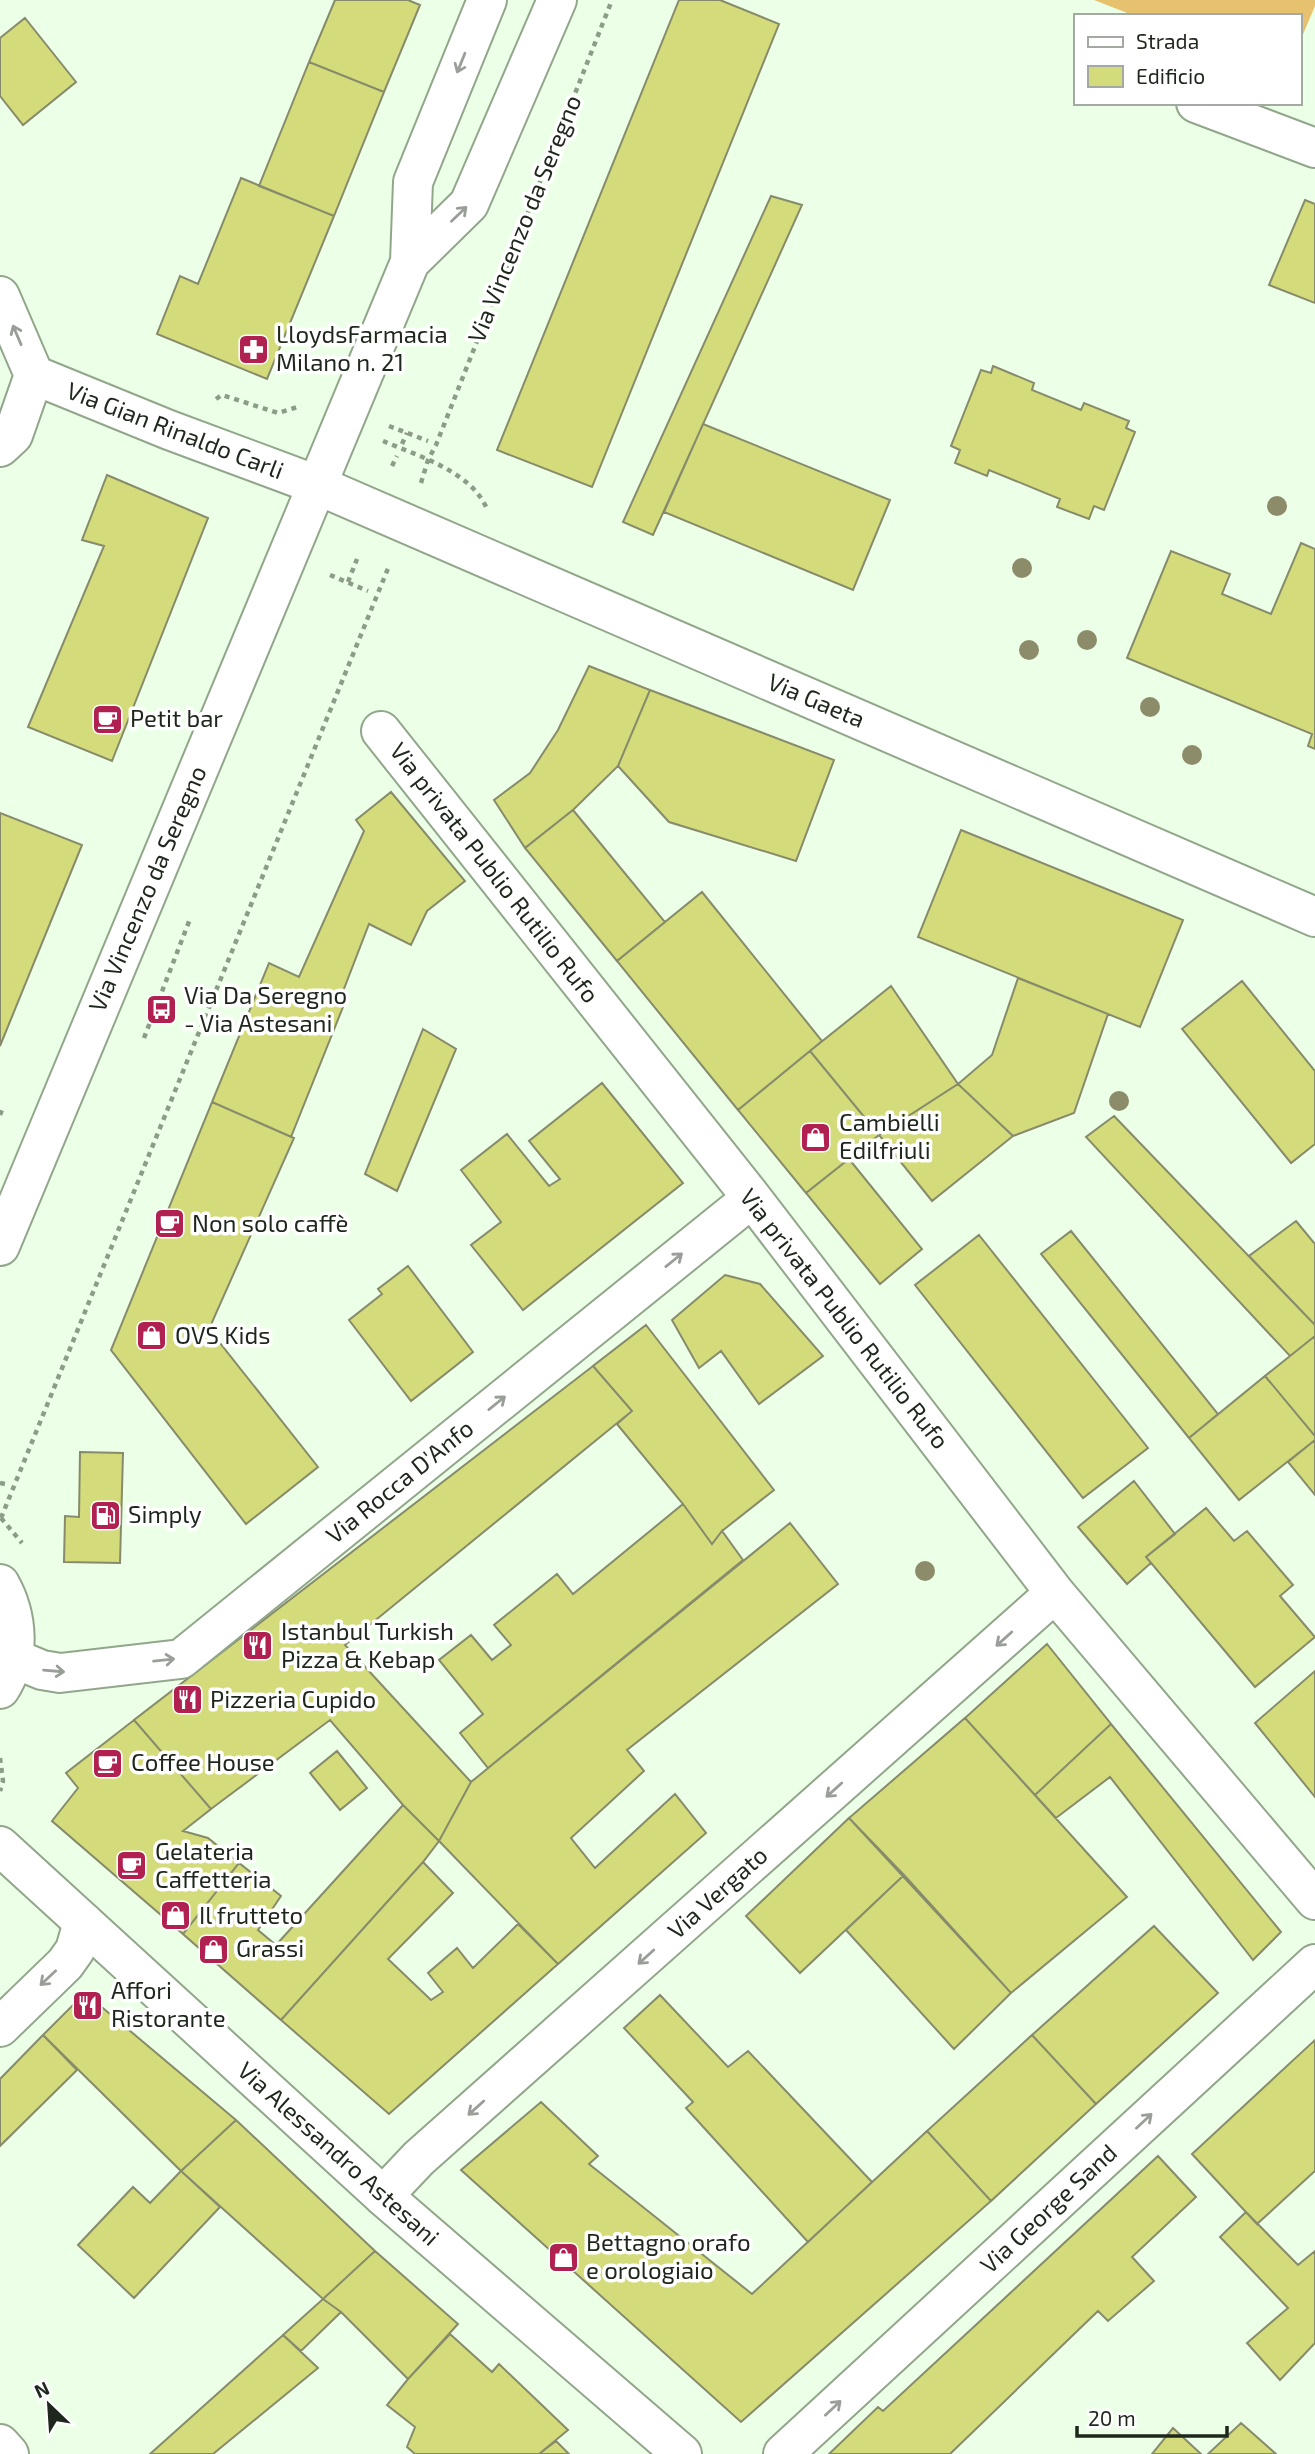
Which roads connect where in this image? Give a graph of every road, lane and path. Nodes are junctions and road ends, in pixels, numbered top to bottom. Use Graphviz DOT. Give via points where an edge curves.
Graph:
graph roads {
  1 [pos="487,0"];
  2 [pos="558,0"];
  3 [pos="612,0"];
  4 [pos="1201,105"];
  5 [pos="1315,148"];
  6 [pos="410,262"];
  7 [pos="0,296"];
  8 [pos="34,375"];
  9 [pos="389,426"];
  10 [pos="407,433"];
  11 [pos="383,441"];
  12 [pos="428,441"];
  13 [pos="402,444"];
  14 [pos="0,447"];
  15 [pos="397,456"];
  16 [pos="428,460"];
  17 [pos="392,466"];
  18 [pos="424,477"];
  19 [pos="317,485"];
  20 [pos="356,559"];
  21 [pos="391,561"];
  22 [pos="502,566"];
  23 [pos="326,573"];
  24 [pos="348,582"];
  25 [pos="368,591"];
  26 [pos="381,731"];
  27 [pos="1315,917"];
  28 [pos="190,919"];
  29 [pos="144,1038"];
  30 [pos="3,1107"];
  31 [pos="0,1115"];
  32 [pos="752,1198"];
  33 [pos="0,1246"];
  34 [pos="1,1518"];
  35 [pos="0,1584"];
  36 [pos="1055,1593"];
  37 [pos="7,1674"];
  38 [pos="0,1758"];
  39 [pos="0,1791"];
  40 [pos="0,1845"];
  41 [pos="1315,1900"];
  42 [pos="83,1922"];
  43 [pos="1315,1964"];
  44 [pos="0,2027"];
  45 [pos="383,2196"];
  46 [pos="0,2444"];
  47 [pos="9,2454"];
  48 [pos="682,2454"];
  49 [pos="783,2454"];
  1 -- 6 [label="street, Via Vincenzo da Seregno, one-way" via="413,182"];
  6 -- 2 [label="street, Via Vincenzo da Seregno, one-way" via="469,204"];
  3 -- 16 [label="path, Via Vincenzo da Seregno"];
  4 -- 5 [label="street"];
  6 -- 19 [label="street, Via Vincenzo da Seregno"];
  8 -- 7 [label="street, one-way"];
  8 -- 14 [label="street, Via Gian Rinaldo Carli" via="13,435"];
  8 -- 19 [label="street, Via Gian Rinaldo Carli"];
  9 -- 10 [label="path"];
  10 -- 12 [label="path"];
  10 -- 13 [label="path"];
  11 -- 16 [label="path"];
  15 -- 17 [label="path"];
  16 -- 18 [label="path, Via Vincenzo da Seregno"];
  16 -- 22 [label="path" via="465,481 484,501 497,532"];
  19 -- 22 [label="street, Via Gaeta"];
  19 -- 33 [label="street, Via Vincenzo da Seregno"];
  20 -- 24 [label="path"];
  21 -- 34 [label="path"];
  22 -- 27 [label="street, Via Gaeta"];
  23 -- 24 [label="path"];
  24 -- 25 [label="path"];
  26 -- 32 [label="street, Via privata Publio Rutilio Rufo"];
  28 -- 29 [label="path"];
  30 -- 31 [label="path"];
  32 -- 36 [label="street, Via privata Publio Rutilio Rufo"];
  37 -- 32 [label="street, Via Rocca D'Anfo, one-way" via="60,1673 181,1659"];
  35 -- 37 [label="street" via="15,1628"];
  36 -- 41 [label="street, Via privata Publio Rutilio Rufo"];
  36 -- 45 [label="street, Via Vergato, one-way" via="430,2149"];
  38 -- 39 [label="path"];
  40 -- 42 [label="street, Via Alessandro Astesani"];
  42 -- 44 [label="street, one-way" via="75,1950 65,1964"];
  42 -- 45 [label="street, Via Alessandro Astesani"];
  49 -- 43 [label="street, Via George Sand, one-way"];
  45 -- 48 [label="street, Via Alessandro Astesani"];
  46 -- 47 [label="street"];
}
